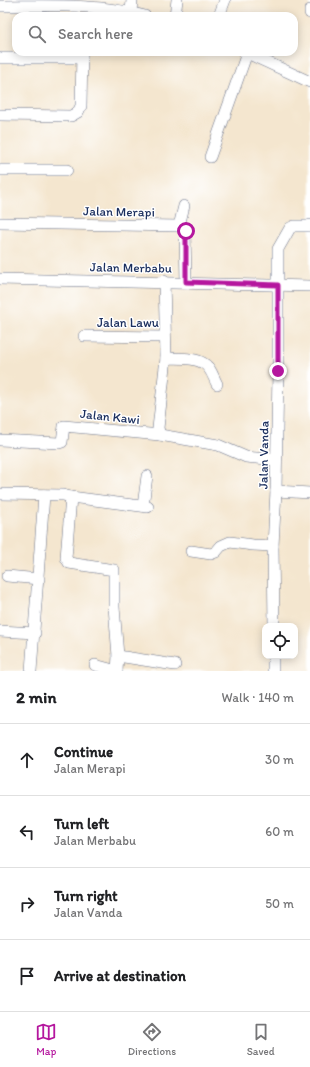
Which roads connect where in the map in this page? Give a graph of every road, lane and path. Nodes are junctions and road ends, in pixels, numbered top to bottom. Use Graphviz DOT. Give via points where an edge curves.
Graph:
graph roads {
  1 [pos="132,0"];
  2 [pos="177,0"];
  3 [pos="225,0"];
  4 [pos="0,6"];
  5 [pos="84,11"];
  6 [pos="131,12"];
  7 [pos="176,12"];
  8 [pos="221,12"];
  9 [pos="55,56"];
  10 [pos="82,56"];
  11 [pos="245,56"];
  12 [pos="255,56"];
  13 [pos="0,58"];
  14 [pos="310,82"];
  15 [pos="0,115"];
  16 [pos="210,157"];
  17 [pos="0,170"];
  18 [pos="67,170"];
  19 [pos="184,206"];
  20 [pos="0,223"];
  21 [pos="310,225"];
  22 [pos="179,226"];
  23 [pos="0,278"];
  24 [pos="164,282"];
  25 [pos="186,282"];
  26 [pos="278,285"];
  27 [pos="310,286"];
  28 [pos="84,336"];
  29 [pos="165,337"];
  30 [pos="166,358"];
  31 [pos="217,384"];
  32 [pos="160,435"];
  33 [pos="0,440"];
  34 [pos="276,460"];
  35 [pos="147,476"];
  36 [pos="276,491"];
  37 [pos="310,493"];
  38 [pos="0,494"];
  39 [pos="44,495"];
  40 [pos="71,497"];
  41 [pos="273,546"];
  42 [pos="191,551"];
  43 [pos="7,576"];
  44 [pos="39,578"];
  45 [pos="274,623"];
  46 [pos="0,631"];
  47 [pos="35,633"];
  48 [pos="118,656"];
  49 [pos="273,659"];
  50 [pos="95,665"];
  51 [pos="175,666"];
  52 [pos="31,671"];
  53 [pos="117,671"];
  54 [pos="273,671"];
  1 -- 6 [label="street"];
  2 -- 7 [label="street"];
  3 -- 8 [label="street"];
  4 -- 5 [label="street"];
  5 -- 6 [label="street"];
  9 -- 13 [label="street"];
  10 -- 15 [label="street" via="82,101 78,112 71,116"];
  11 -- 16 [label="street"];
  12 -- 14 [label="street"];
  17 -- 18 [label="street"];
  19 -- 22 [label="street"];
  20 -- 22 [label="street, Jalan Merapi"];
  21 -- 26 [label="street, Jalan Vanda" via="290,228 278,249"];
  22 -- 25 [label="street" via="186,231"];
  23 -- 24 [label="street, Jalan Merbabu"];
  24 -- 25 [label="street, Jalan Merbabu"];
  24 -- 29 [label="street, Jalan Lawu"];
  25 -- 26 [label="street, Jalan Merbabu"];
  26 -- 27 [label="street, Jalan Merbabu"];
  26 -- 34 [label="street, Jalan Vanda"];
  28 -- 29 [label="street, Jalan Lawu"];
  29 -- 30 [label="street"];
  30 -- 31 [label="street" via="203,363"];
  30 -- 32 [label="street" via="158,428"];
  32 -- 33 [label="street, Jalan Kawi" via="64,426 62,442 59,443"];
  32 -- 34 [label="street" via="218,445 246,457"];
  34 -- 36 [label="street, Jalan Vanda"];
  35 -- 40 [label="street" via="145,506"];
  36 -- 37 [label="street"];
  36 -- 41 [label="street, Jalan Vanda"];
  38 -- 39 [label="street"];
  39 -- 40 [label="street"];
  39 -- 44 [label="street"];
  40 -- 48 [label="street" via="66,558 69,563 114,570"];
  41 -- 42 [label="street" via="230,542 211,554"];
  41 -- 45 [label="street, Jalan Vanda"];
  43 -- 44 [label="street"];
  44 -- 47 [label="street"];
  46 -- 47 [label="street"];
  47 -- 52 [label="street"];
  48 -- 51 [label="street"];
  48 -- 53 [label="street"];
  49 -- 54 [label="street"];
  50 -- 53 [label="street"];
}
